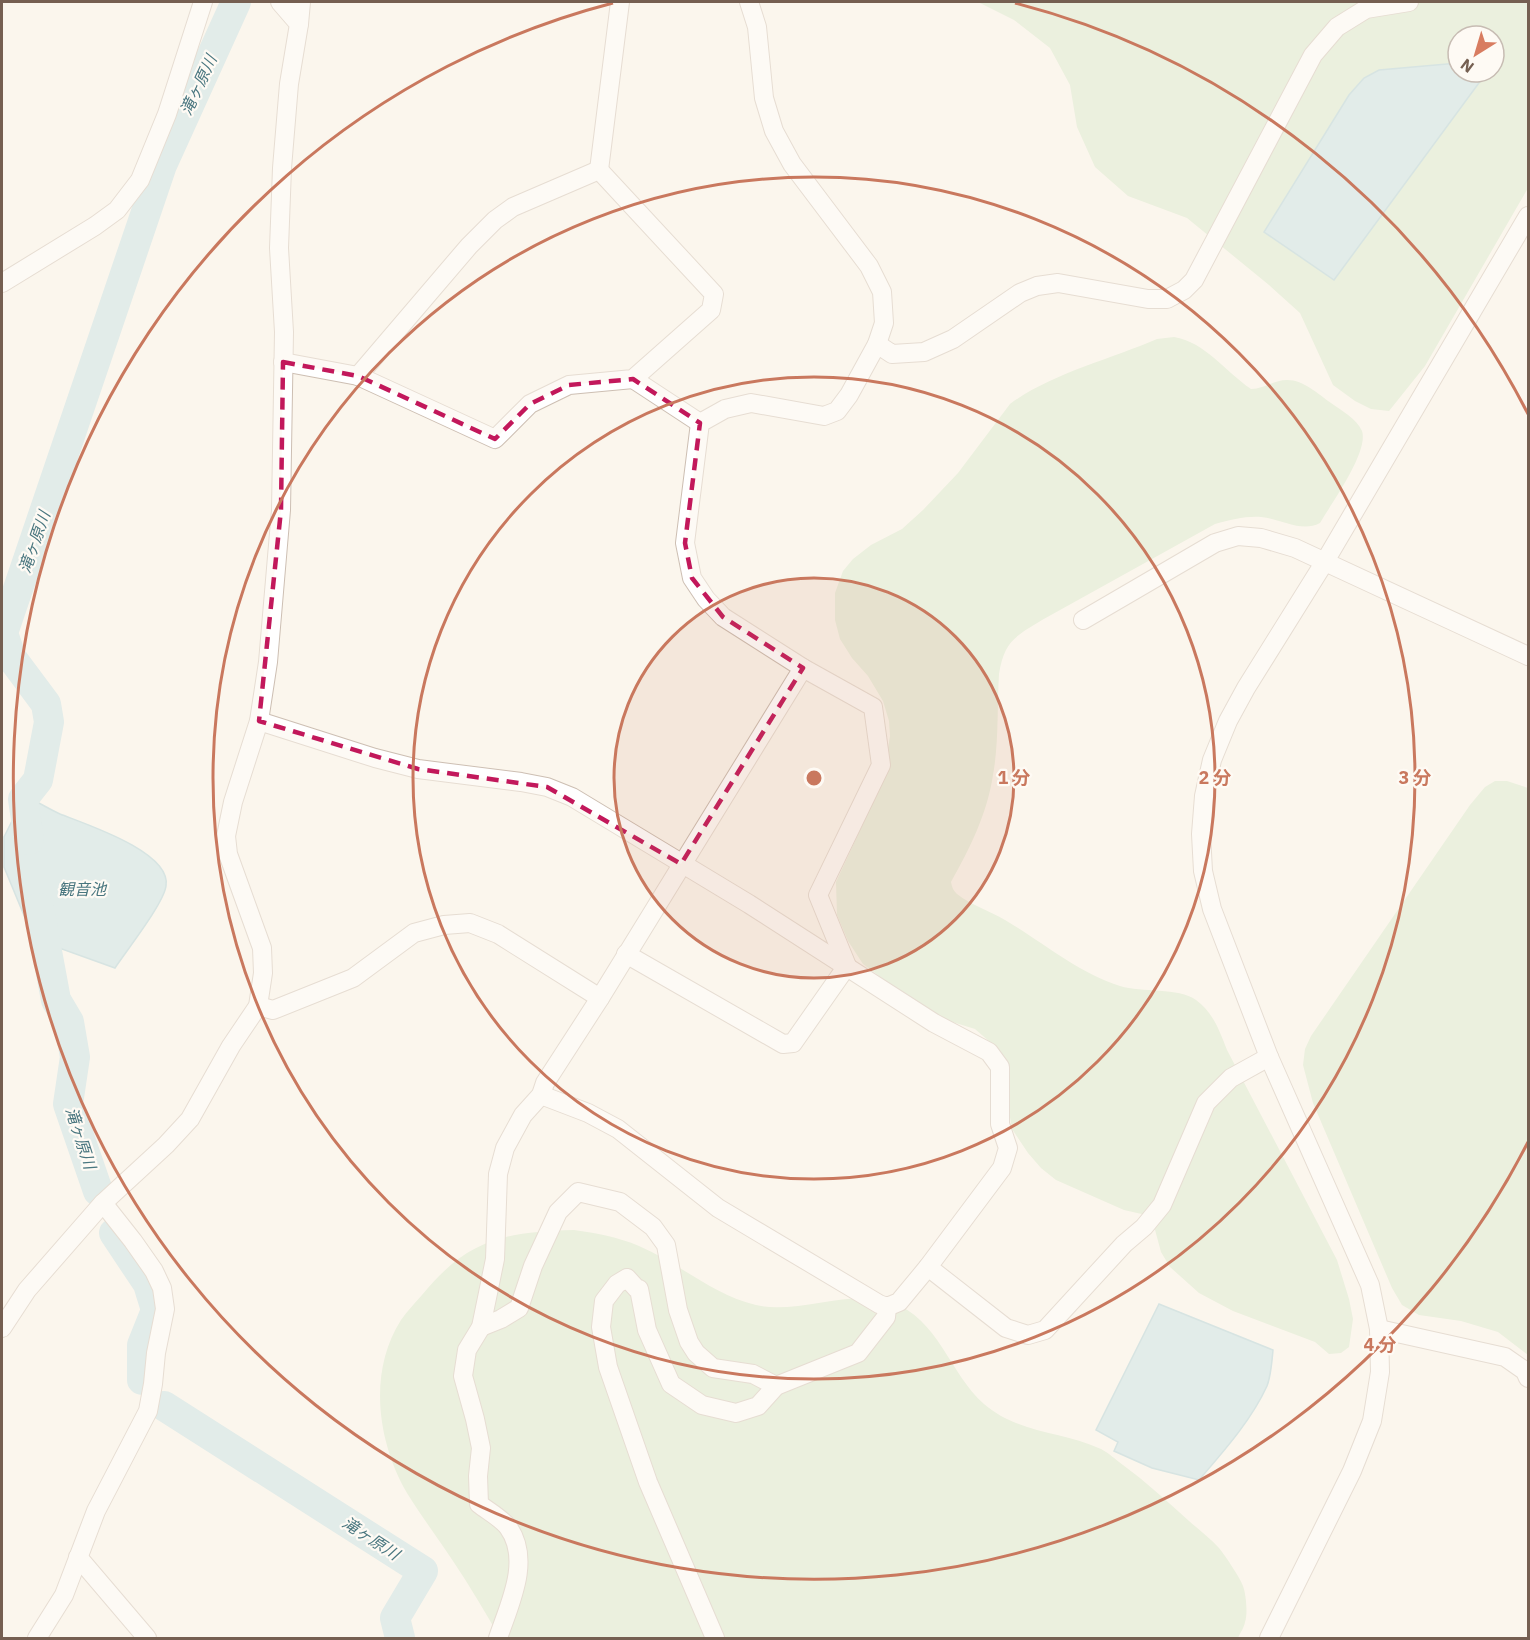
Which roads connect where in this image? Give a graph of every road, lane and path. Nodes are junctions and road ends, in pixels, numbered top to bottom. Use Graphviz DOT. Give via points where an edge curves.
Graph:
graph roads {
  1 [pos="203,2"];
  2 [pos="280,2"];
  3 [pos="301,2"];
  4 [pos="620,2"];
  5 [pos="749,2"];
  6 [pos="1409,2"];
  7 [pos="299,24"];
  8 [pos="598,170"];
  9 [pos="1528,216"];
  10 [pos="2,283"];
  11 [pos="877,344"];
  12 [pos="283,362"];
  13 [pos="358,376"];
  14 [pos="633,379"];
  15 [pos="700,423"];
  16 [pos="1324,563"];
  17 [pos="1083,620"];
  18 [pos="1528,656"];
  19 [pos="803,668"];
  20 [pos="259,721"];
  21 [pos="681,864"];
  22 [pos="626,954"];
  23 [pos="847,966"];
  24 [pos="600,998"];
  25 [pos="258,1006"];
  26 [pos="1269,1058"];
  27 [pos="541,1095"];
  28 [pos="103,1203"];
  29 [pos="928,1267"];
  30 [pos="887,1307"];
  31 [pos="481,1327"];
  32 [pos="2,1328"];
  33 [pos="1379,1329"];
  34 [pos="1528,1378"];
  35 [pos="776,1386"];
  36 [pos="78,1557"];
  37 [pos="37,1638"];
  38 [pos="147,1638"];
  39 [pos="498,1638"];
  40 [pos="715,1638"];
  41 [pos="1269,1638"];
  1 -- 10 [label="street" via="167,114 140,180 110,216"];
  2 -- 7 [label="street"];
  3 -- 7 [label="street"];
  4 -- 8 [label="street"];
  5 -- 11 [label="street" via="757,27 764,98 774,131 792,164 869,266 882,292 884,323"];
  6 -- 11 [label="street" via="1366,9 1337,27 1313,55 1194,280 1184,290 1167,299 1148,299 1058,283 1037,285 953,339 924,352 892,354"];
  7 -- 12 [label="street" via="282,168 279,248"];
  8 -- 13 [label="street" via="513,207 495,220"];
  8 -- 14 [label="street" via="714,294 711,310"];
  9 -- 16 [label="street"];
  11 -- 15 [label="street" via="837,411 824,416 751,403 725,409"];
  12 -- 13 [label="street"];
  12 -- 20 [label="street" via="281,510"];
  13 -- 14 [label="street" via="495,439 530,404 569,385"];
  14 -- 15 [label="street"];
  15 -- 19 [label="street" via="686,543 692,578 723,617"];
  16 -- 17 [label="street" via="1284,545 1238,536 1215,543"];
  16 -- 18 [label="street"];
  16 -- 26 [label="street" via="1228,721 1212,760 1204,796 1202,862 1212,909"];
  19 -- 21 [label="street"];
  19 -- 23 [label="street" via="873,707 881,765 818,895"];
  20 -- 21 [label="street" via="418,769 546,787 572,797"];
  20 -- 25 [label="street" via="232,802 226,836 228,854 262,948 264,973"];
  21 -- 22 [label="street"];
  21 -- 23 [label="street"];
  22 -- 23 [label="street" via="783,1044 793,1043"];
  22 -- 24 [label="street"];
  23 -- 29 [label="street" via="934,1023 989,1052 1000,1066 1000,1124 1008,1148 1002,1168"];
  24 -- 25 [label="street" via="498,934 470,923 414,933 353,978 273,1010"];
  24 -- 27 [label="street"];
  25 -- 28 [label="street" via="190,1119"];
  26 -- 29 [label="street" via="1231,1078 1206,1103 1162,1205 1045,1330 1028,1335 1006,1328"];
  26 -- 33 [label="street" via="1370,1285"];
  27 -- 30 [label="street" via="618,1129 718,1208"];
  27 -- 31 [label="street" via="523,1114 505,1148 498,1174 495,1259"];
  28 -- 32 [label="street" via="27,1290"];
  28 -- 36 [label="street" via="154,1271 165,1309 148,1411 96,1511"];
  29 -- 30 [label="street" via="899,1302"];
  30 -- 35 [label="street" via="886,1317 858,1353"];
  31 -- 35 [label="street" via="519,1308 558,1212 578,1192 620,1202 653,1227 666,1245 678,1310 696,1353 712,1368 753,1374"];
  31 -- 39 [label="street" via="467,1350 462,1376 481,1448 479,1504 508,1527 518,1548 519,1573"];
  33 -- 34 [label="street" via="1505,1358 1525,1371"];
  33 -- 41 [label="street" via="1380,1372 1372,1420 1352,1471"];
  35 -- 40 [label="street" via="758,1406 736,1413 702,1405 671,1384 647,1330 639,1289 627,1278 604,1301 601,1327 608,1367 648,1482"];
  36 -- 37 [label="street" via="64,1595"];
  36 -- 38 [label="street"];
}
